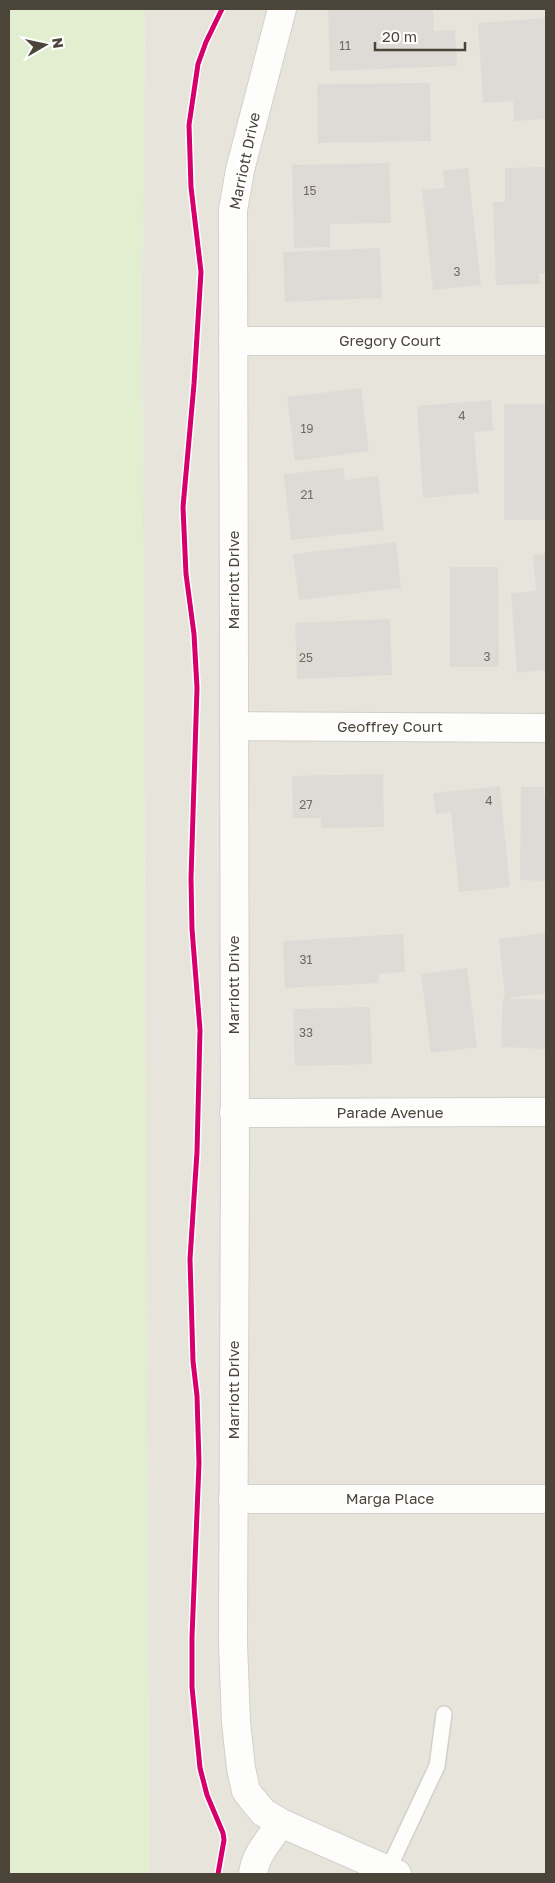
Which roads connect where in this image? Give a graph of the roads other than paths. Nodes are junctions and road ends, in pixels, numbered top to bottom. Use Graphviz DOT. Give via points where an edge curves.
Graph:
graph roads {
  1 [pos="282,9"];
  2 [pos="233,340"];
  3 [pos="546,341"];
  4 [pos="234,726"];
  5 [pos="546,728"];
  6 [pos="546,1112"];
  7 [pos="234,1113"];
  8 [pos="233,1499"];
  9 [pos="546,1499"];
  10 [pos="444,1714"];
  11 [pos="281,1823"];
  12 [pos="393,1872"];
  13 [pos="253,1874"];
  1 -- 2 [label="street, Marriott Drive" via="233,210"];
  2 -- 3 [label="street, Gregory Court"];
  2 -- 4 [label="street, Marriott Drive"];
  4 -- 5 [label="street, Geoffrey Court"];
  4 -- 7 [label="street, Marriott Drive"];
  6 -- 7 [label="street, Parade Avenue"];
  7 -- 8 [label="street, Marriott Drive"];
  8 -- 9 [label="street, Marga Place"];
  8 -- 11 [label="street, Marriott Drive" via="233,1643 240,1768 246,1791 263,1812"];
  10 -- 12 [label="lane" via="437,1766"];
  11 -- 12 [label="street, Marriott Drive"];
  11 -- 13 [label="street" via="260,1853"];
}
